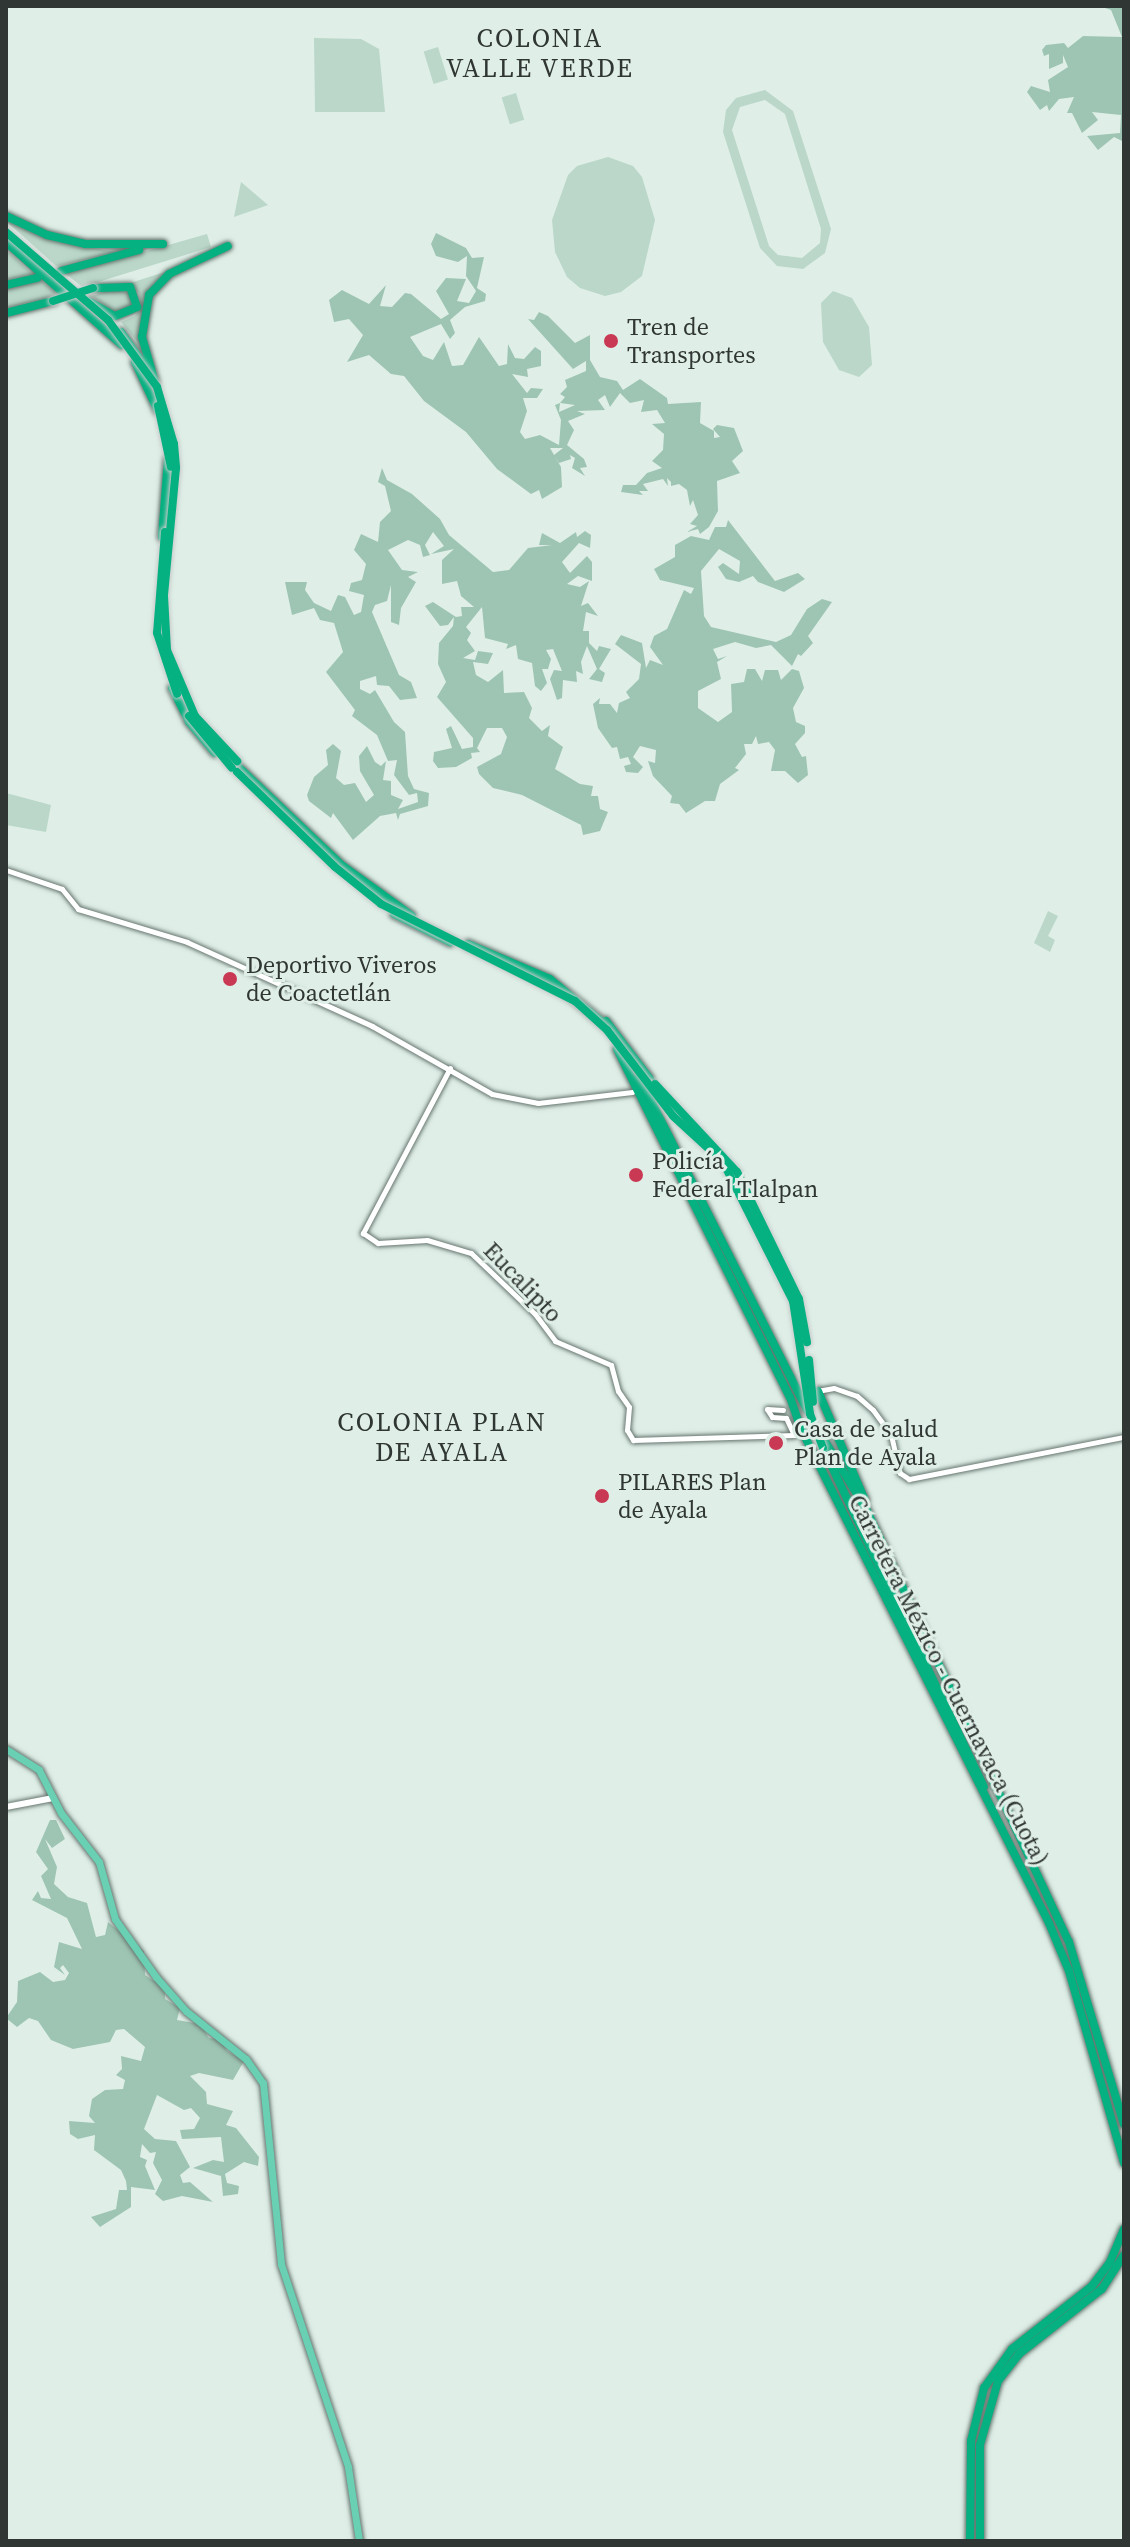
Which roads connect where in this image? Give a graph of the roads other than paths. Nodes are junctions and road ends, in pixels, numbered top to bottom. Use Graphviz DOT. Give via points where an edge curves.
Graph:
graph roads {
  1 [pos="6,216"];
  2 [pos="6,236"];
  3 [pos="228,246"];
  4 [pos="61,271"];
  5 [pos="37,278"];
  6 [pos="6,285"];
  7 [pos="85,299"];
  8 [pos="6,313"];
  9 [pos="157,387"];
  10 [pos="6,870"];
  11 [pos="450,1068"];
  12 [pos="632,1092"];
  13 [pos="817,1391"];
  14 [pos="783,1410"];
  15 [pos="813,1414"];
  16 [pos="1124,1437"];
  17 [pos="866,1509"];
  18 [pos="881,1540"];
  19 [pos="875,1556"];
  20 [pos="943,1681"];
  21 [pos="6,1749"];
  22 [pos="53,1798"];
  23 [pos="6,1807"];
  24 [pos="997,1818"];
  25 [pos="1124,2124"];
  26 [pos="1124,2163"];
  27 [pos="1124,2229"];
  28 [pos="1124,2255"];
  29 [pos="359,2541"];
  30 [pos="970,2541"];
  31 [pos="980,2541"];
  1 -- 4 [label="highway" via="47,235 85,244 163,244"];
  2 -- 7 [label="highway, Carretera México - Cuernavaca (Cuota)"];
  2 -- 15 [label="highway, bridge" via="123,343 153,392 171,467 157,633 167,674 190,718 218,754 361,890 431,933 553,987 607,1030 673,1116 732,1174 793,1301"];
  2 -- 24 [label="highway, Carretera México - Cuernavaca (Cuota)" via="120,342 158,410 169,466 157,630 169,681 189,722 356,888 408,923 550,987 615,1044"];
  3 -- 9 [label="highway" via="169,274 149,295 142,337"];
  5 -- 6 [label="highway"];
  7 -- 8 [label="highway, bridge" via="115,316 137,307 130,287 93,288"];
  7 -- 9 [label="highway, Carretera México - Cuernavaca (Cuota)" via="130,343"];
  9 -- 17 [label="highway, Carretera México - Cuernavaca (Cuota)" via="175,466 162,620 171,663 192,715 253,782 363,883 422,923 550,979 610,1030 650,1096 818,1429"];
  10 -- 11 [label="street" via="62,889 78,909 187,942"];
  11 -- 12 [label="street" via="492,1094 538,1103"];
  11 -- 14 [label="street, Eucalipto" via="363,1230 378,1243 427,1240 462,1247 535,1314 555,1341 611,1365 629,1407 627,1430 633,1440 794,1435 786,1418 772,1417 767,1409"];
  13 -- 16 [label="street" via="834,1388 857,1396 873,1410 891,1435 900,1473 909,1479"];
  13 -- 17 [label="highway"];
  15 -- 19 [label="highway, bridge"];
  15 -- 24 [label="highway, bridge"];
  17 -- 18 [label="highway, Carretera México - Cuernavaca (Cuota)"];
  18 -- 19 [label="highway"];
  18 -- 20 [label="highway, Carretera México - Cuernavaca (Cuota)"];
  19 -- 20 [label="highway" via="926,1661"];
  20 -- 25 [label="highway, Carretera México - Cuernavaca (Cuota)" via="1069,1942"];
  21 -- 22 [label="main road" via="34,1764"];
  22 -- 23 [label="main road"];
  22 -- 29 [label="main road" via="99,1862 111,1910 135,1949 186,2011 246,2059 263,2083 281,2264 348,2467"];
  24 -- 26 [label="highway, Carretera México - Cuernavaca (Cuota)" via="1069,1971"];
  27 -- 30 [label="highway" via="1092,2286 1012,2349 988,2380 971,2441"];
  28 -- 31 [label="highway" via="1102,2289 1019,2354 998,2381 980,2445"];
}
